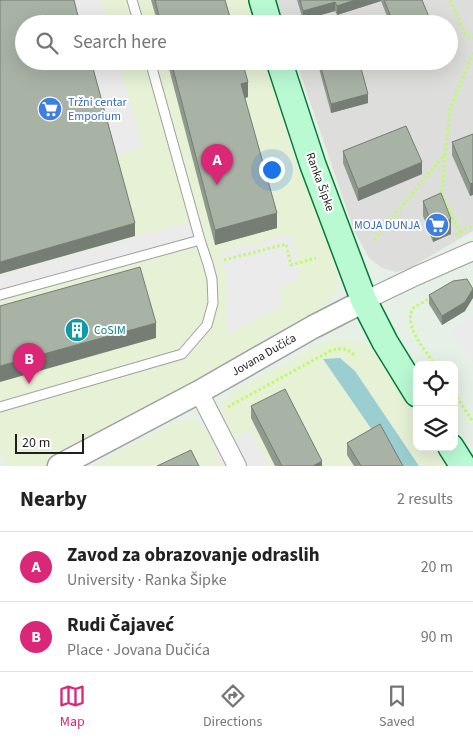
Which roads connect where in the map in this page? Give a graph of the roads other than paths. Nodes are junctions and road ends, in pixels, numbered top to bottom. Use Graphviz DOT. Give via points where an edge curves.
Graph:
graph roads {
  1 [pos="132,0"];
  2 [pos="262,0"];
  3 [pos="136,15"];
  4 [pos="266,15"];
  5 [pos="153,70"];
  6 [pos="282,70"];
  7 [pos="200,240"];
  8 [pos="473,251"];
  9 [pos="0,295"];
  10 [pos="364,302"];
  11 [pos="413,388"];
  12 [pos="198,392"];
  13 [pos="0,408"];
  14 [pos="454,451"];
  15 [pos="59,466"];
  16 [pos="237,466"];
  17 [pos="463,466"];
  1 -- 3 [label="lane"];
  2 -- 4 [label="main road"];
  5 -- 7 [label="lane"];
  6 -- 10 [label="main road, Ranka Šipke" via="313,166"];
  7 -- 9 [label="lane"];
  7 -- 13 [label="lane" via="212,279 213,303 207,325 182,354"];
  8 -- 10 [label="street, Jovana Dučića"];
  10 -- 11 [label="main road, Ranka Šipke"];
  10 -- 12 [label="street, Jovana Dučića"];
  12 -- 15 [label="street, Jovana Dučića"];
  12 -- 16 [label="street"];
  14 -- 17 [label="main road"];
}
